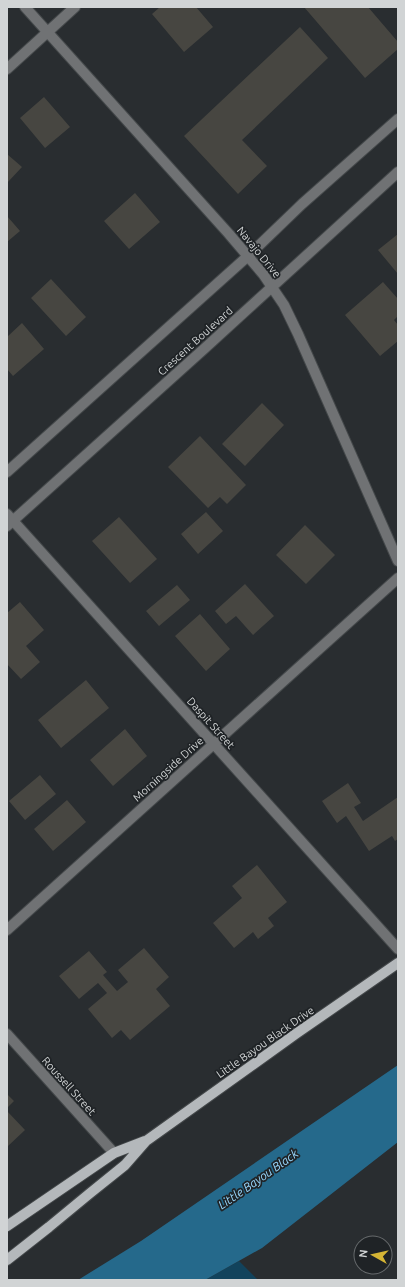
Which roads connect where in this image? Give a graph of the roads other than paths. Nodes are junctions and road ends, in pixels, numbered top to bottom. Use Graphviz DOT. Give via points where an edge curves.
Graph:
graph roads {
  1 [pos="25,7"];
  2 [pos="75,7"];
  3 [pos="47,32"];
  4 [pos="7,69"];
  5 [pos="398,119"];
  6 [pos="398,172"];
  7 [pos="248,256"];
  8 [pos="272,287"];
  9 [pos="7,472"];
  10 [pos="9,520"];
  11 [pos="398,561"];
  12 [pos="398,578"];
  13 [pos="214,744"];
  14 [pos="7,930"];
  15 [pos="398,949"];
  16 [pos="398,963"];
  17 [pos="7,1034"];
  18 [pos="146,1141"];
  19 [pos="114,1153"];
  20 [pos="7,1226"];
  21 [pos="7,1260"];
  1 -- 3 [label="street, Navajo Drive"];
  2 -- 3 [label="street"];
  3 -- 4 [label="street"];
  3 -- 7 [label="street, Navajo Drive"];
  5 -- 7 [label="street"];
  6 -- 8 [label="street, Crescent Boulevard"];
  7 -- 8 [label="street, Navajo Drive"];
  7 -- 9 [label="street"];
  8 -- 10 [label="street, Crescent Boulevard"];
  8 -- 11 [label="street, Navajo Drive" via="298,334"];
  10 -- 13 [label="street, Daspit Street"];
  12 -- 13 [label="street, Morningside Drive"];
  13 -- 14 [label="street, Morningside Drive"];
  13 -- 15 [label="street, Daspit Street"];
  16 -- 18 [label="main road, Little Bayou Black Drive"];
  17 -- 19 [label="street, Roussell Street"];
  18 -- 19 [label="main road, Little Bayou Black Drive"];
  18 -- 21 [label="main road, Little Bayou Black Drive" via="126,1166"];
  19 -- 20 [label="main road, Little Bayou Black Drive"];
}
